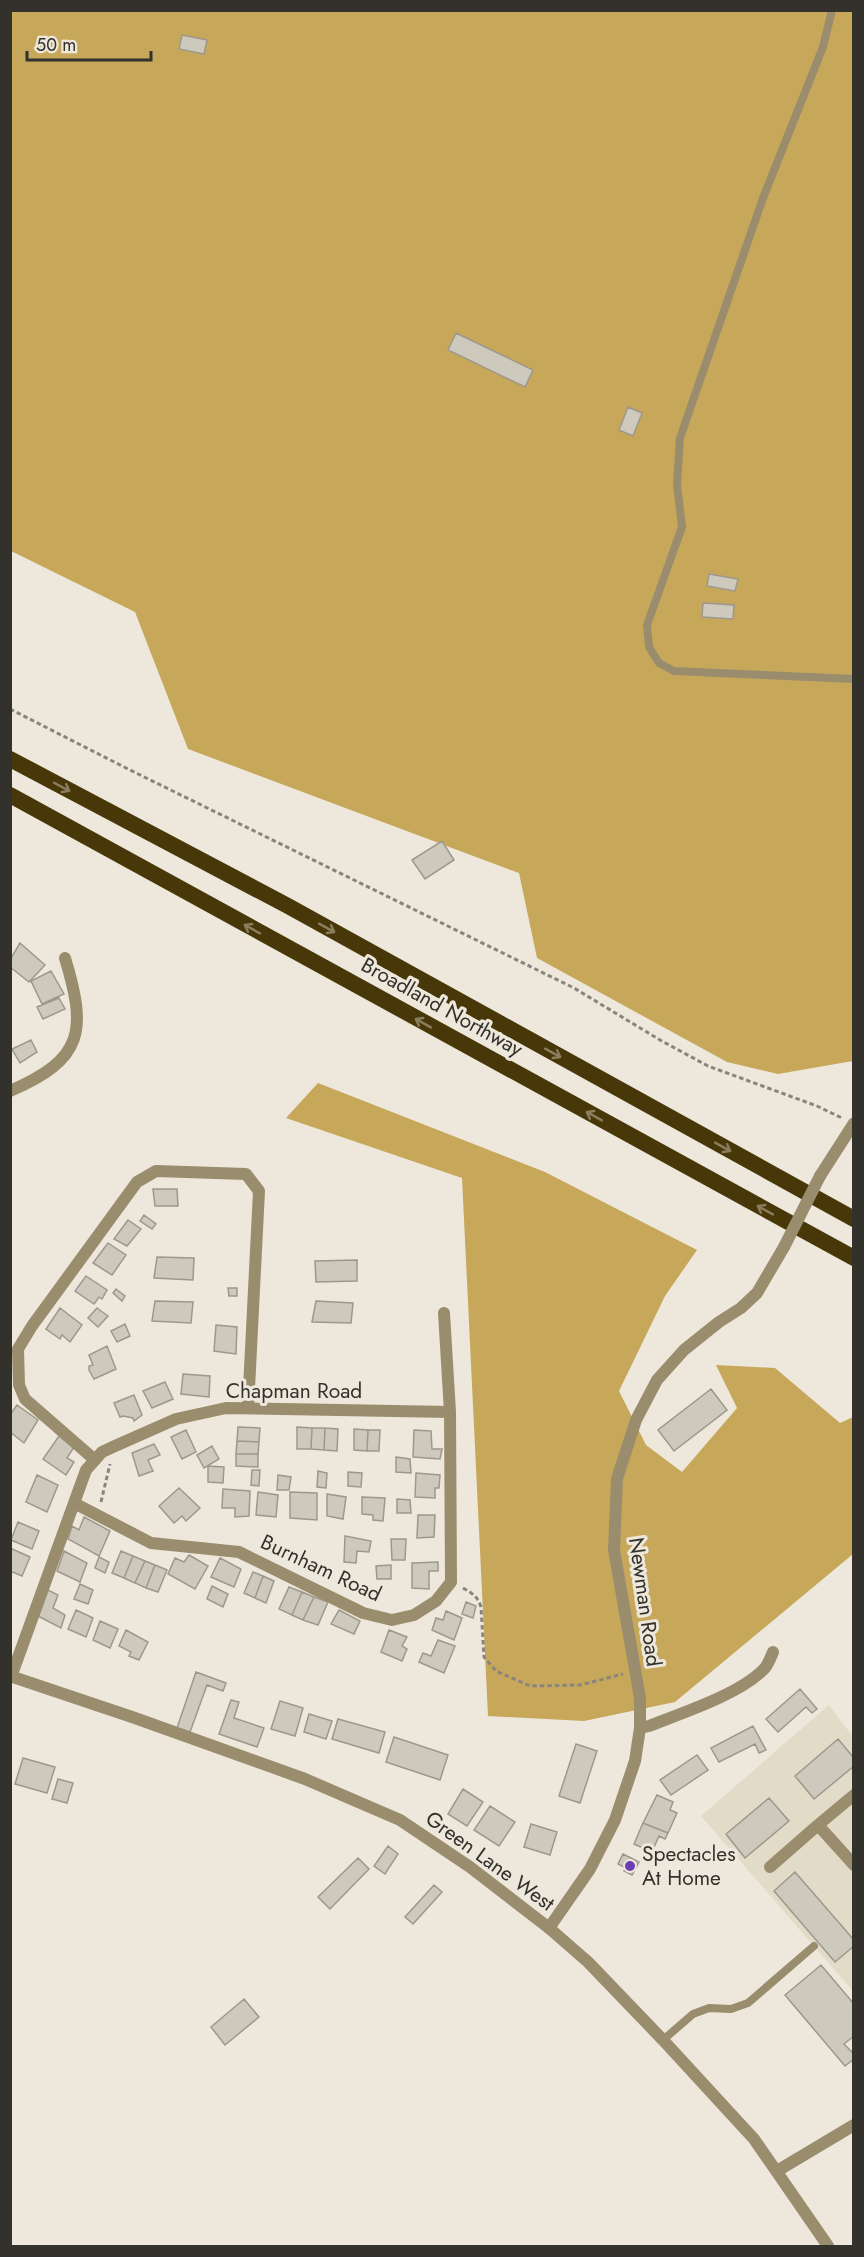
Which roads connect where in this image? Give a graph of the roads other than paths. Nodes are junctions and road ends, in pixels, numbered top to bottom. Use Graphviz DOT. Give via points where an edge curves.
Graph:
graph roads {
  1 [pos="832,10"];
  2 [pos="854,679"];
  3 [pos="10,759"];
  4 [pos="10,795"];
  5 [pos="66,958"];
  6 [pos="10,1091"];
  7 [pos="852,1124"];
  8 [pos="854,1219"];
  9 [pos="854,1258"];
  10 [pos="444,1313"];
  11 [pos="248,1408"];
  12 [pos="450,1412"];
  13 [pos="95,1460"];
  14 [pos="74,1503"];
  15 [pos="773,1652"];
  16 [pos="11,1677"];
  17 [pos="640,1728"];
  18 [pos="854,1795"];
  19 [pos="818,1825"];
  20 [pos="854,1865"];
  21 [pos="770,1867"];
  22 [pos="549,1928"];
  23 [pos="814,1946"];
  24 [pos="663,2040"];
  25 [pos="854,2124"];
  26 [pos="777,2171"];
  27 [pos="828,2247"];
  1 -- 2 [label="lane" via="823,47 763,198 680,438 676,484 682,527 647,625 649,647 658,663 674,672"];
  3 -- 8 [label="highway, Broadland Northway, one-way" via="298,912"];
  9 -- 4 [label="highway, Broadland Northway, one-way"];
  5 -- 6 [label="street" via="76,993 76,1035 67,1056 54,1069"];
  7 -- 17 [label="street, Newman Road, bridge" via="757,1293 684,1350 657,1380 636,1420 617,1479 614,1550 640,1698"];
  10 -- 12 [label="street"];
  11 -- 12 [label="street, Chapman Road"];
  11 -- 13 [label="street, Chapman Road" via="226,1408 176,1419 102,1452"];
  11 -- 13 [label="street" via="259,1191 246,1174 156,1171 137,1182 18,1349 19,1384 25,1399"];
  12 -- 14 [label="street, Burnham Road" via="451,1582 436,1601 414,1615 393,1620 363,1613 239,1551 152,1543"];
  13 -- 14 [label="street, Chapman Road" via="86,1470"];
  14 -- 16 [label="street, Chapman Road"];
  15 -- 17 [label="street" via="766,1667 750,1680 718,1698"];
  16 -- 22 [label="street, Green Lane West" via="305,1779 400,1820 470,1867"];
  17 -- 22 [label="street, Newman Road" via="635,1761 615,1820 590,1869"];
  18 -- 19 [label="street"];
  19 -- 20 [label="street"];
  19 -- 21 [label="street"];
  22 -- 24 [label="street, Green Lane West" via="610,1983"];
  23 -- 24 [label="lane" via="748,2003 693,2014"];
  24 -- 26 [label="street, Green Lane West" via="754,2139"];
  25 -- 26 [label="street"];
  26 -- 27 [label="street, Green Lane West"];
}
